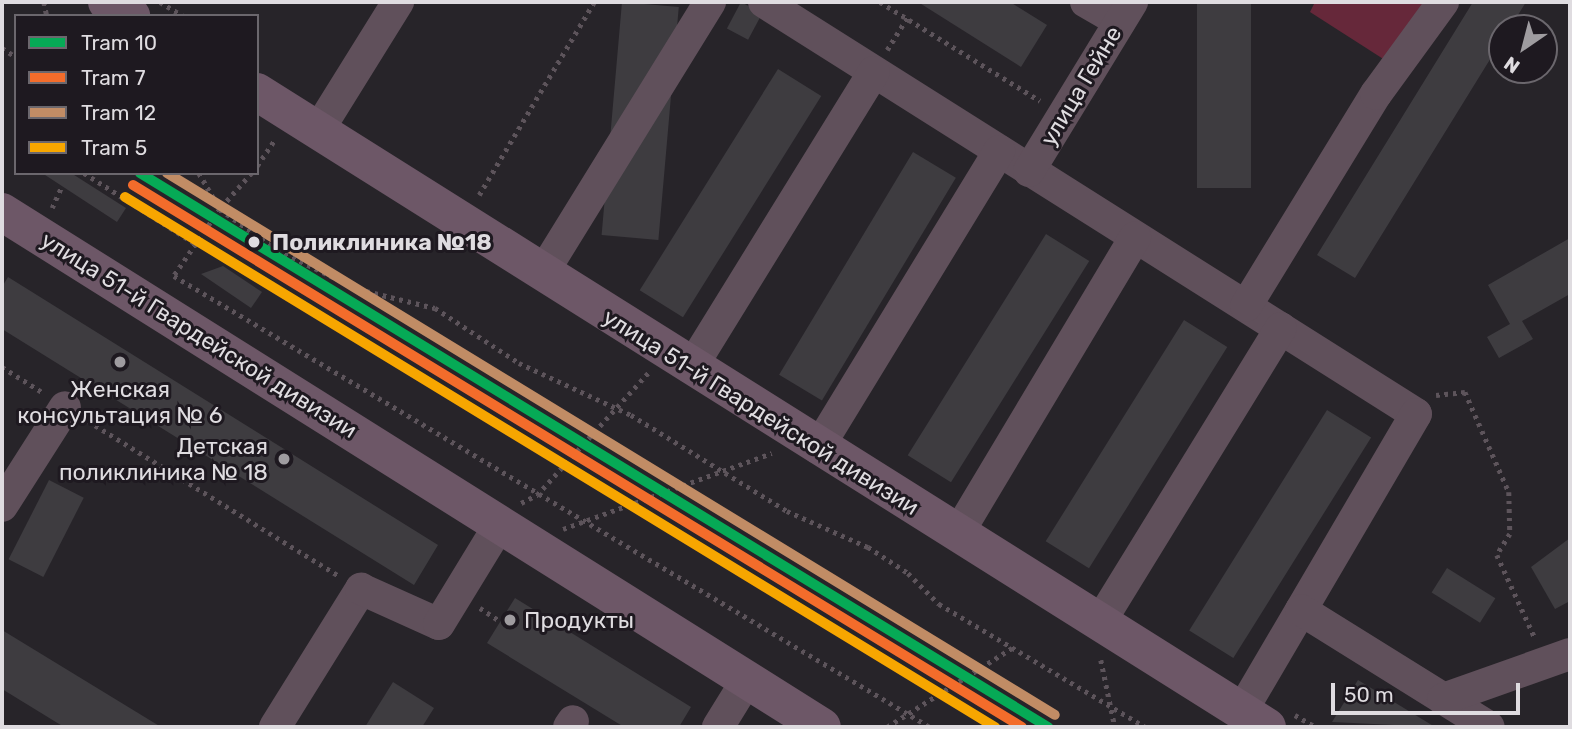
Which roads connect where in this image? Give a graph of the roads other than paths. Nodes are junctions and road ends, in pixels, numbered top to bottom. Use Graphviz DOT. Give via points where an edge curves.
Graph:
graph roads {
  1 [pos="107,2"];
  2 [pos="398,2"];
  3 [pos="710,2"];
  4 [pos="764,2"];
  5 [pos="1086,2"];
  6 [pos="1443,2"];
  7 [pos="1126,12"];
  8 [pos="128,14"];
  9 [pos="874,72"];
  10 [pos="259,93"];
  11 [pos="318,129"];
  12 [pos="999,151"];
  13 [pos="1029,171"];
  14 [pos="2,212"];
  15 [pos="1135,237"];
  16 [pos="542,274"];
  17 [pos="1246,306"];
  18 [pos="1281,328"];
  19 [pos="681,363"];
  20 [pos="65,407"];
  21 [pos="812,445"];
  22 [pos="2,506"];
  23 [pos="505,527"];
  24 [pos="957,534"];
  25 [pos="1301,611"];
  26 [pos="1097,620"];
  27 [pos="1565,657"];
  28 [pos="747,680"];
  29 [pos="1443,699"];
  30 [pos="1254,720"];
  31 [pos="275,727"];
  32 [pos="718,727"];
  33 [pos="822,727"];
  34 [pos="1489,727"];
  1 -- 8 [label="main road"];
  2 -- 11 [label="street"];
  3 -- 16 [label="street"];
  4 -- 9 [label="street"];
  5 -- 7 [label="street"];
  6 -- 17 [label="street" via="1376,94"];
  7 -- 13 [label="street, улица Гейне"];
  9 -- 12 [label="street"];
  9 -- 19 [label="street"];
  10 -- 11 [label="main road, улица 51-й Гвардейской дивизии"];
  11 -- 16 [label="main road, улица 51-й Гвардейской дивизии"];
  12 -- 13 [label="street"];
  12 -- 21 [label="street"];
  13 -- 15 [label="street"];
  14 -- 23 [label="main road, улица 51-й Гвардейской дивизии"];
  15 -- 17 [label="street"];
  15 -- 24 [label="street"];
  16 -- 19 [label="main road, улица 51-й Гвардейской дивизии"];
  17 -- 18 [label="street"];
  18 -- 25 [label="street" via="1416,414"];
  18 -- 26 [label="street"];
  19 -- 21 [label="main road, улица 51-й Гвардейской дивизии"];
  20 -- 22 [label="street"];
  21 -- 24 [label="main road, улица 51-й Гвардейской дивизии"];
  23 -- 28 [label="main road, улица 51-й Гвардейской дивизии"];
  23 -- 31 [label="street" via="439,624 361,589"];
  24 -- 26 [label="main road, улица 51-й Гвардейской дивизии"];
  25 -- 29 [label="street"];
  25 -- 30 [label="street"];
  26 -- 30 [label="main road, улица 51-й Гвардейской дивизии"];
  27 -- 29 [label="street"];
  28 -- 32 [label="street"];
  28 -- 33 [label="main road, улица 51-й Гвардейской дивизии"];
  29 -- 34 [label="street"];
}
